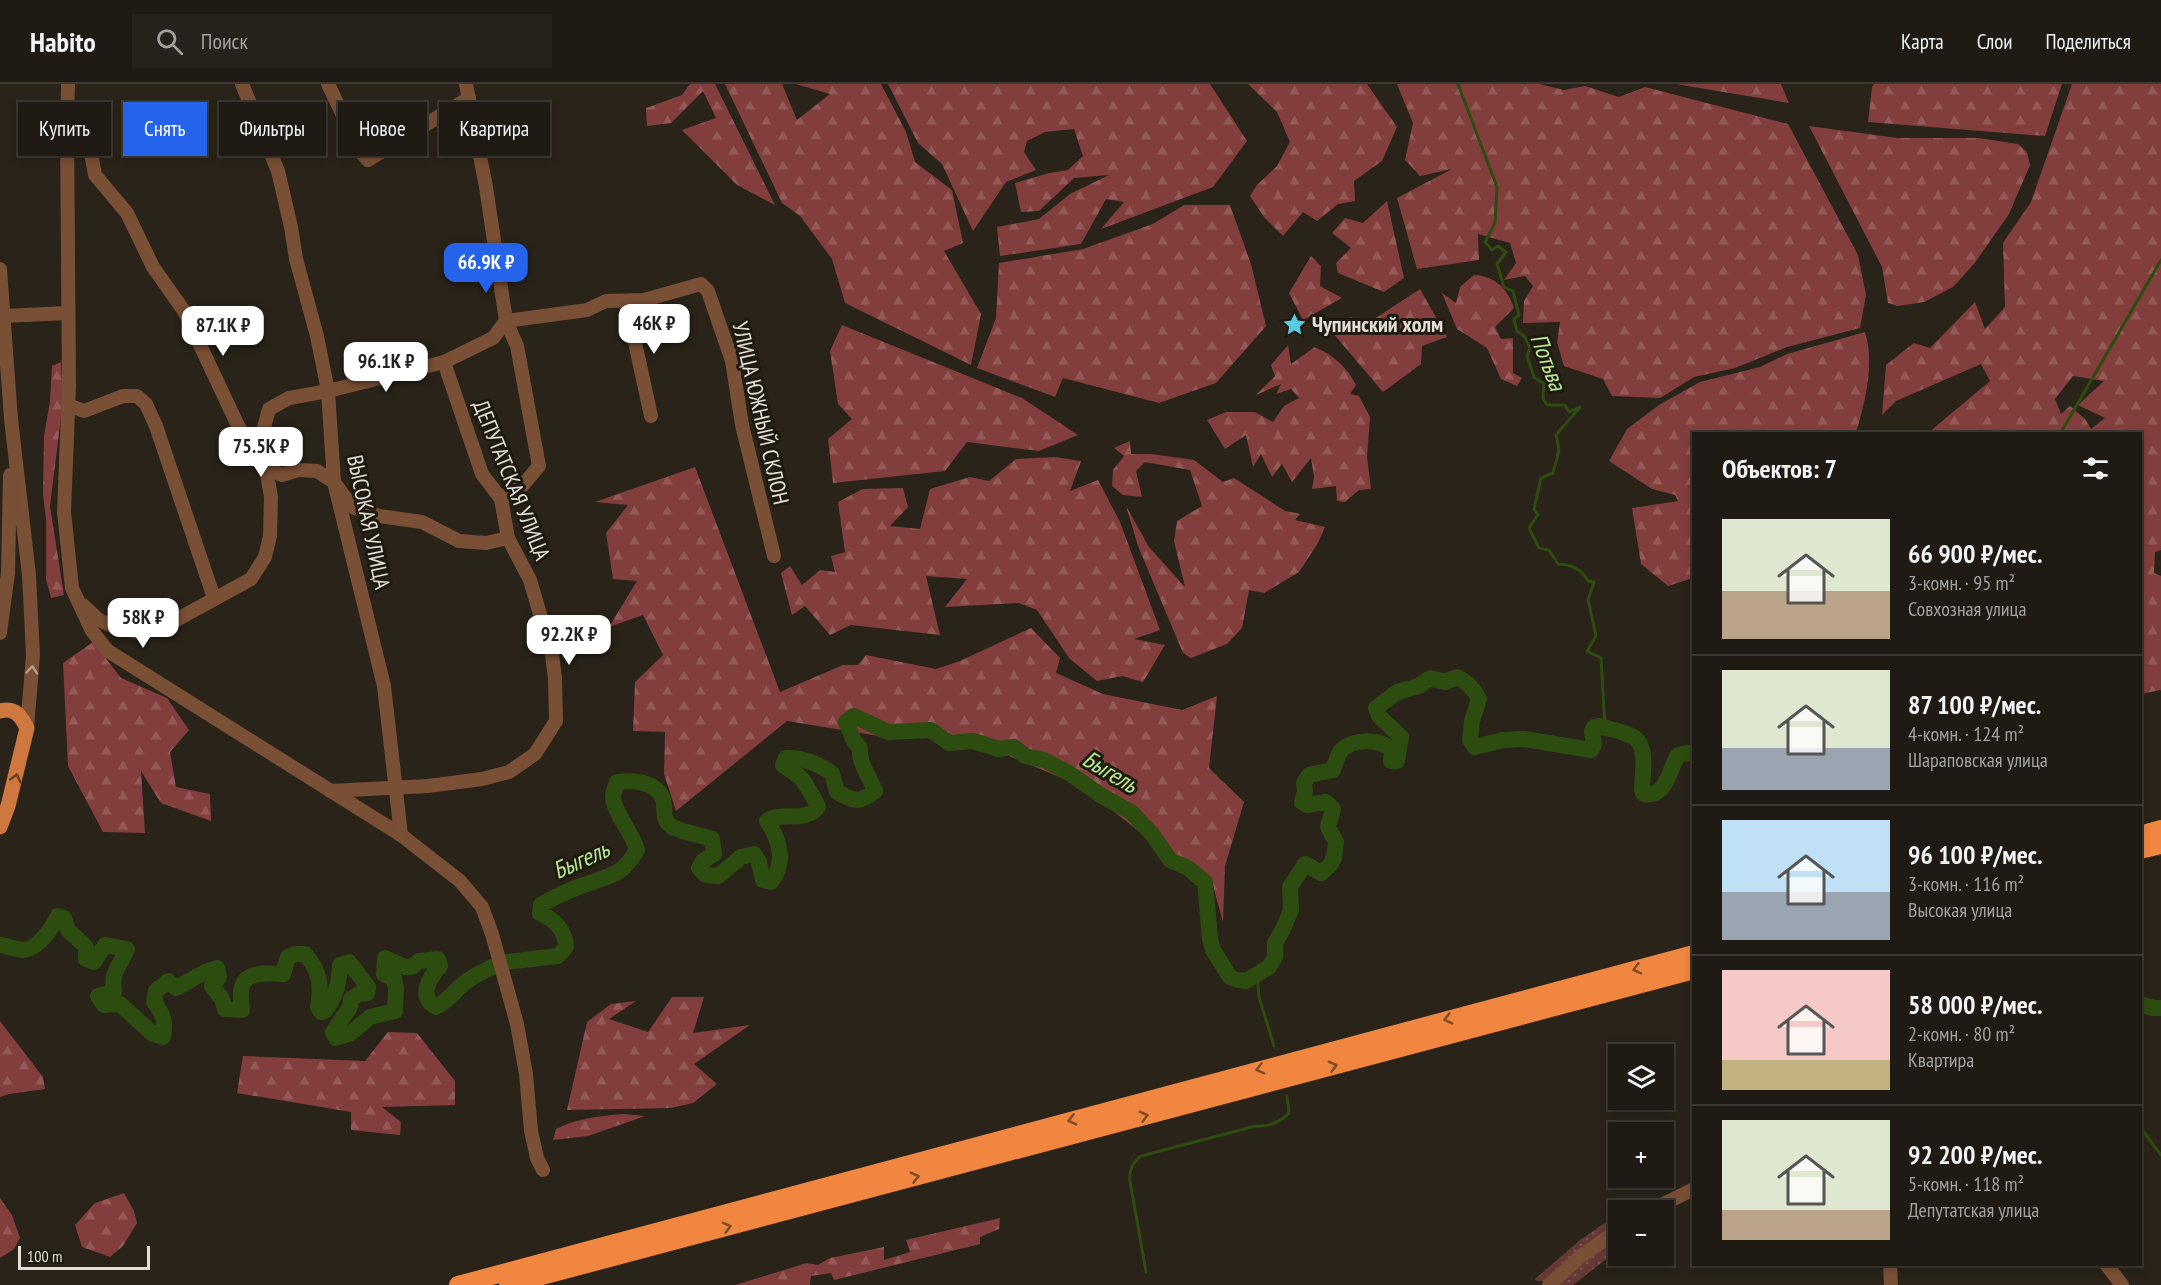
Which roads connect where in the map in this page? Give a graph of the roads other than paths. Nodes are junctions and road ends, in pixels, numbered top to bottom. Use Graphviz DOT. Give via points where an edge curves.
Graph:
graph roads {
  1 [pos="68,84"];
  2 [pos="242,84"];
  3 [pos="328,84"];
  4 [pos="468,91"];
  5 [pos="68,102"];
  6 [pos="67,156"];
  7 [pos="91,156"];
  8 [pos="0,269"];
  9 [pos="626,300"];
  10 [pos="67,313"];
  11 [pos="4,316"];
  12 [pos="506,321"];
  13 [pos="444,362"];
  14 [pos="328,391"];
  15 [pos="68,405"];
  16 [pos="651,416"];
  17 [pos="11,419"];
  18 [pos="265,462"];
  19 [pos="282,475"];
  20 [pos="334,482"];
  21 [pos="271,496"];
  22 [pos="501,499"];
  23 [pos="508,538"];
  24 [pos="774,556"];
  25 [pos="78,598"];
  26 [pos="214,598"];
  27 [pos="0,633"];
  28 [pos="0,711"];
  29 [pos="27,728"];
  30 [pos="395,787"];
  31 [pos="330,791"];
  32 [pos="0,827"];
  33 [pos="2161,829"];
  34 [pos="2142,834"];
  35 [pos="401,835"];
  36 [pos="2161,844"];
  37 [pos="2142,849"];
  38 [pos="1692,955"];
  39 [pos="1692,971"];
  40 [pos="543,1170"];
  41 [pos="1692,1190"];
  42 [pos="1671,1200"];
  43 [pos="1608,1237"];
  44 [pos="1890,1266"];
  45 [pos="2108,1266"];
  46 [pos="458,1285"];
  47 [pos="508,1285"];
  48 [pos="1549,1285"];
  49 [pos="1891,1285"];
  50 [pos="2122,1285"];
  1 -- 5 [label="street"];
  2 -- 14 [label="street, ВЫСОКАЯ УЛИЦА" via="278,171"];
  3 -- 4 [label="street" via="368,160"];
  4 -- 12 [label="street"];
  6 -- 10 [label="street"];
  7 -- 18 [label="street" via="95,175 127,213 153,267 184,311 241,432"];
  8 -- 11 [label="street"];
  9 -- 12 [label="street" via="606,301 587,310"];
  9 -- 16 [label="street"];
  9 -- 24 [label="street, УЛИЦА ЮЖНЫЙ СКЛОН" via="644,300 700,284 708,291 732,361 742,425"];
  10 -- 11 [label="street"];
  10 -- 15 [label="street"];
  11 -- 17 [label="street"];
  12 -- 13 [label="street" via="493,338"];
  12 -- 22 [label="street" via="518,346 539,466 523,485"];
  13 -- 14 [label="street"];
  13 -- 22 [label="street, ДЕПУТАТСКАЯ УЛИЦА" via="482,474"];
  14 -- 18 [label="street" via="289,398 269,409 263,431"];
  14 -- 20 [label="street, ВЫСОКАЯ УЛИЦА"];
  15 -- 25 [label="street" via="64,513 72,588"];
  15 -- 26 [label="street" via="84,411 123,396 137,396 146,404"];
  17 -- 27 [label="street" via="8,573"];
  29 -- 17 [label="street, one-way" via="33,655 31,609"];
  18 -- 19 [label="street"];
  18 -- 21 [label="street"];
  19 -- 20 [label="street" via="298,470 317,471"];
  19 -- 21 [label="street"];
  20 -- 23 [label="street" via="351,507 379,516 422,522 459,541 486,543"];
  20 -- 30 [label="street, ВЫСОКАЯ УЛИЦА" via="384,686"];
  21 -- 26 [label="street" via="265,557 251,579"];
  22 -- 23 [label="street, ДЕПУТАТСКАЯ УЛИЦА"];
  23 -- 30 [label="street, ДЕПУТАТСКАЯ УЛИЦА" via="530,580 552,655 556,721 535,754 509,772 482,779"];
  25 -- 26 [label="street" via="99,620 140,633 167,625"];
  25 -- 31 [label="street" via="92,631 108,651"];
  28 -- 29 [label="main road" via="17,712"];
  32 -- 29 [label="main road, one-way"];
  30 -- 31 [label="street, ДЕПУТАТСКАЯ УЛИЦА"];
  30 -- 35 [label="street, ВЫСОКАЯ УЛИЦА"];
  31 -- 35 [label="street"];
  33 -- 34 [label="highway"];
  35 -- 40 [label="street" via="460,881 482,907 517,1024 531,1131"];
  36 -- 37 [label="highway"];
  38 -- 46 [label="highway, one-way"];
  47 -- 39 [label="highway, one-way"];
  41 -- 42 [label="street"];
  43 -- 48 [label="street"];
  44 -- 49 [label="street"];
  45 -- 50 [label="street"];
}
